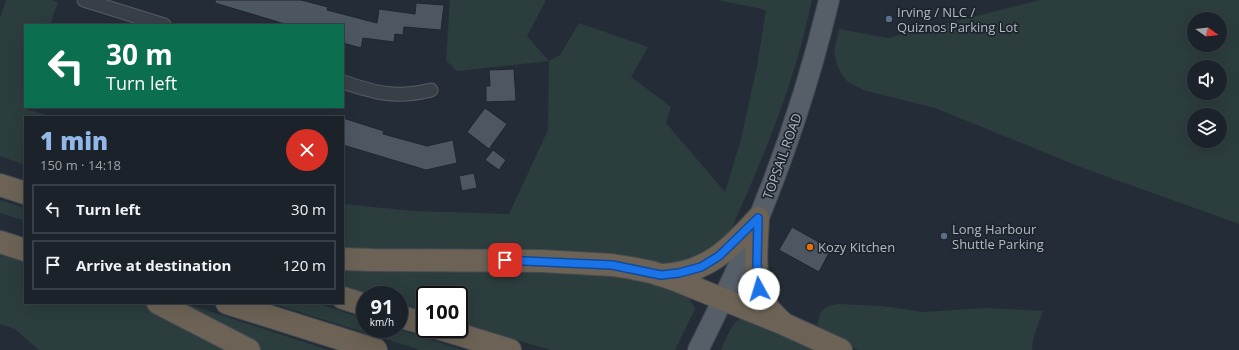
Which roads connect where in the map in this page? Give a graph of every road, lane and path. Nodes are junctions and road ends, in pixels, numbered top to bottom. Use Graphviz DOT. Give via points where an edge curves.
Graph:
graph roads {
  1 [pos="84,0"];
  2 [pos="829,0"];
  3 [pos="161,24"];
  4 [pos="344,82"];
  5 [pos="431,90"];
  6 [pos="0,171"];
  7 [pos="24,179"];
  8 [pos="0,185"];
  9 [pos="24,193"];
  10 [pos="758,218"];
  11 [pos="0,227"];
  12 [pos="24,235"];
  13 [pos="0,242"];
  14 [pos="24,250"];
  15 [pos="344,258"];
  16 [pos="661,275"];
  17 [pos="344,298"];
  18 [pos="722,300"];
  19 [pos="356,302"];
  20 [pos="160,304"];
  21 [pos="230,304"];
  22 [pos="784,324"];
  23 [pos="468,337"];
  24 [pos="249,350"];
  25 [pos="376,350"];
  26 [pos="510,350"];
  27 [pos="698,350"];
  28 [pos="841,350"];
  1 -- 3 [label="street"];
  2 -- 10 [label="main road, TOPSAIL ROAD" via="807,84"];
  4 -- 5 [label="street" via="378,93 399,95"];
  6 -- 7 [label="highway"];
  8 -- 9 [label="highway"];
  10 -- 16 [label="highway" via="726,250 706,264 686,272"];
  10 -- 18 [label="main road, TOPSAIL ROAD"];
  10 -- 22 [label="highway" via="759,289 768,307"];
  11 -- 12 [label="highway"];
  13 -- 14 [label="highway"];
  15 -- 16 [label="highway" via="576,262 612,265"];
  16 -- 18 [label="highway"];
  17 -- 19 [label="highway"];
  18 -- 22 [label="highway"];
  18 -- 27 [label="main road, TOPSAIL ROAD"];
  20 -- 24 [label="highway"];
  21 -- 25 [label="highway"];
  22 -- 28 [label="highway"];
  23 -- 26 [label="highway"];
}
